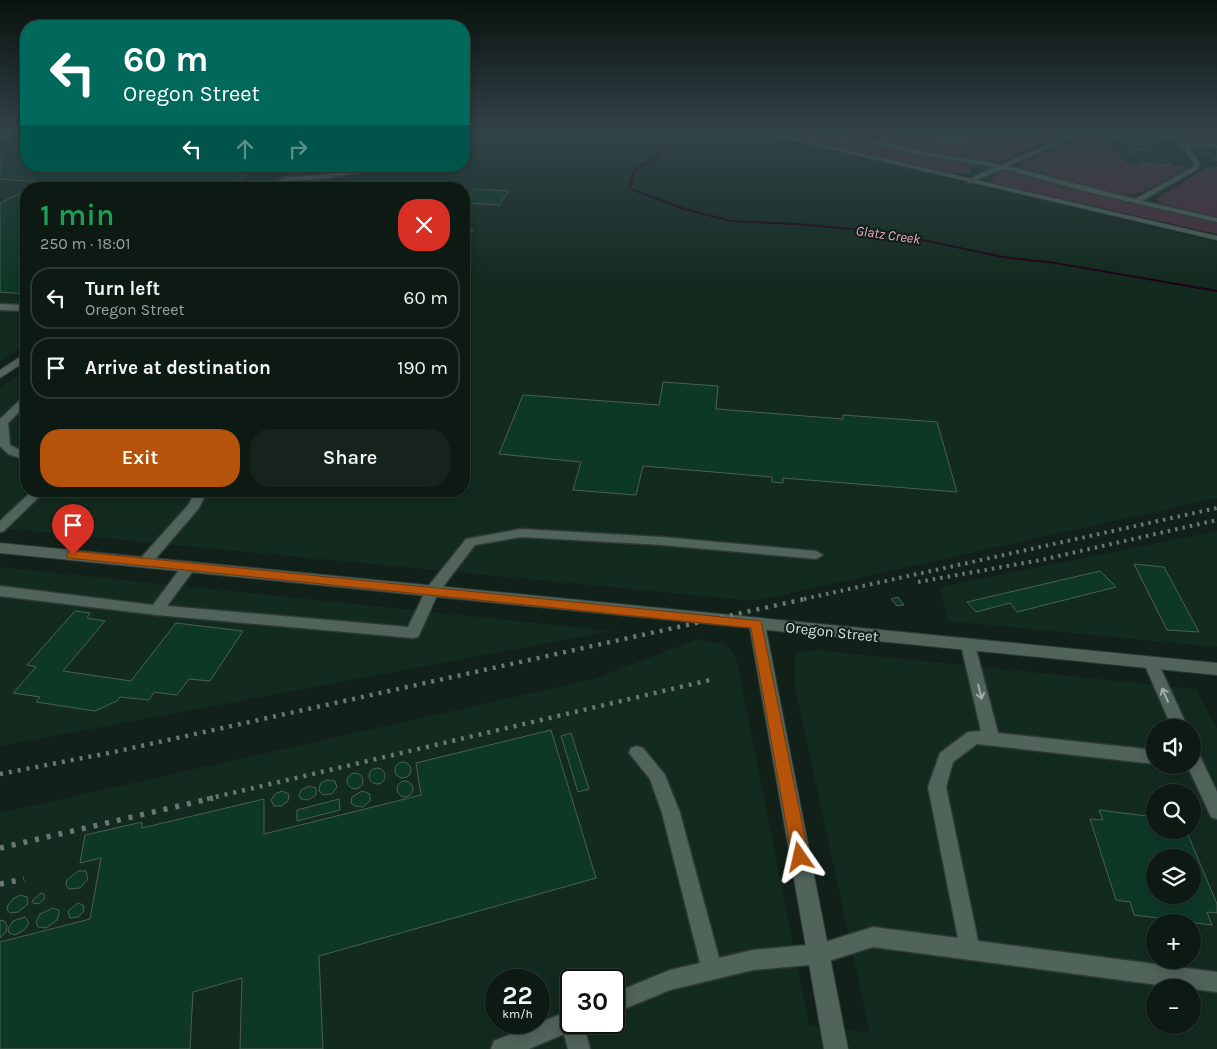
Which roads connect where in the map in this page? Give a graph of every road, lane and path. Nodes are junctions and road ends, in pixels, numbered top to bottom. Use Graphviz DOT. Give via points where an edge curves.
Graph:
graph roads {
  1 [pos="973,182"];
  2 [pos="1055,182"];
  3 [pos="1171,182"];
  4 [pos="1135,202"];
  5 [pos="1217,220"];
  6 [pos="1217,238"];
  7 [pos="0,307"];
  8 [pos="20,308"];
  9 [pos="20,360"];
  10 [pos="0,375"];
  11 [pos="20,406"];
  12 [pos="20,455"];
  13 [pos="33,497"];
  14 [pos="198,497"];
  15 [pos="0,528"];
  16 [pos="0,548"];
  17 [pos="816,555"];
  18 [pos="145,562"];
  19 [pos="188,568"];
  20 [pos="0,591"];
  21 [pos="432,591"];
  22 [pos="157,610"];
  23 [pos="757,624"];
  24 [pos="968,645"];
  25 [pos="1151,663"];
  26 [pos="1217,669"];
  27 [pos="1176,719"];
  28 [pos="991,739"];
  29 [pos="637,753"];
  30 [pos="1146,756"];
  31 [pos="1200,774"];
  32 [pos="1217,811"];
  33 [pos="970,949"];
  34 [pos="819,954"];
  35 [pos="712,970"];
  36 [pos="1217,982"];
  37 [pos="625,998"];
  38 [pos="560,1027"];
  39 [pos="575,1034"];
  40 [pos="502,1049"];
  41 [pos="579,1049"];
  42 [pos="836,1049"];
  1 -- 6 [label="street"];
  2 -- 4 [label="lane"];
  3 -- 4 [label="lane"];
  4 -- 5 [label="lane"];
  7 -- 8 [label="lane"];
  9 -- 10 [label="street"];
  11 -- 12 [label="lane" via="3,422 2,443 8,451"];
  13 -- 15 [label="lane"];
  14 -- 18 [label="lane"];
  16 -- 18 [label="street, Oregon Street"];
  17 -- 21 [label="lane" via="662,541 521,533 471,542"];
  18 -- 19 [label="street, Oregon Street"];
  19 -- 21 [label="street, Oregon Street"];
  19 -- 22 [label="lane"];
  20 -- 22 [label="lane"];
  21 -- 22 [label="lane" via="414,633"];
  21 -- 23 [label="street, Oregon Street"];
  23 -- 24 [label="street, Oregon Street"];
  23 -- 34 [label="street"];
  24 -- 25 [label="street, Oregon Street"];
  24 -- 28 [label="lane, one-way"];
  25 -- 26 [label="street, Oregon Street"];
  27 -- 25 [label="lane, one-way"];
  28 -- 30 [label="lane"];
  28 -- 33 [label="lane" via="974,737 946,758 937,787"];
  29 -- 35 [label="lane" via="657,775 671,813"];
  31 -- 32 [label="lane"];
  33 -- 34 [label="lane" via="873,937"];
  33 -- 36 [label="lane"];
  34 -- 35 [label="lane" via="753,960"];
  34 -- 42 [label="street"];
  35 -- 37 [label="lane" via="670,980"];
  38 -- 40 [label="lane"];
  39 -- 41 [label="lane"];
}
